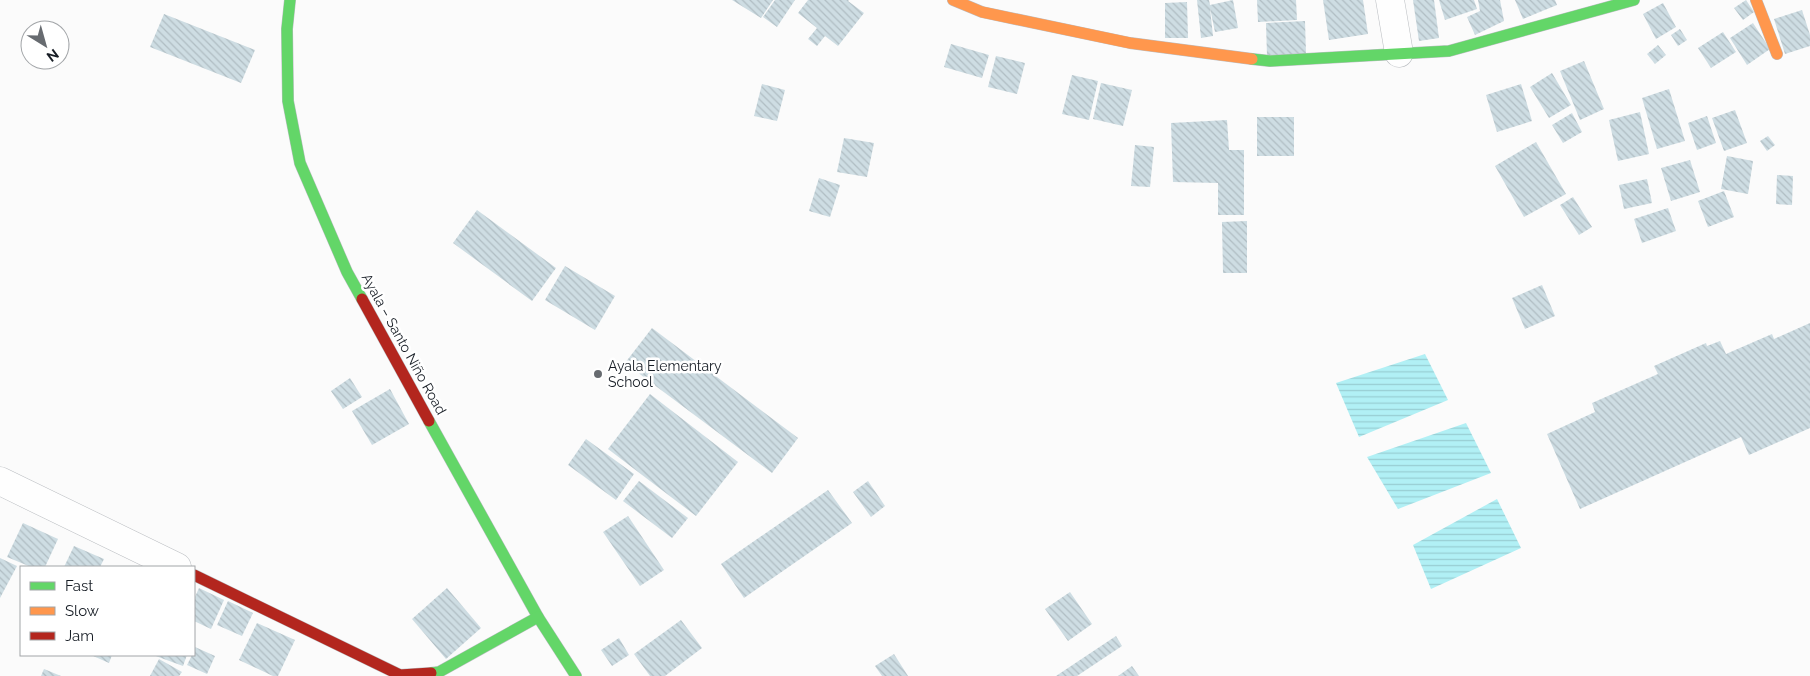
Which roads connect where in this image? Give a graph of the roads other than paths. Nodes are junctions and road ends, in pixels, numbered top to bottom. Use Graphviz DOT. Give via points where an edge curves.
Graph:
graph roads {
  1 [pos="290,0"];
  2 [pos="953,0"];
  3 [pos="1390,0"];
  4 [pos="1634,0"];
  5 [pos="1756,0"];
  6 [pos="1399,53"];
  7 [pos="1777,54"];
  8 [pos="0,481"];
  9 [pos="175,566"];
  10 [pos="195,575"];
  11 [pos="538,618"];
  12 [pos="576,676"];
  1 -- 11 [label="street, Ayala – Santo Niño Road" via="286,29 288,102 300,163 348,272"];
  2 -- 6 [label="street" via="982,12 1130,43 1270,61"];
  3 -- 6 [label="street"];
  4 -- 6 [label="street" via="1449,51"];
  5 -- 7 [label="street"];
  8 -- 9 [label="street"];
  10 -- 11 [label="street" via="400,675 439,672"];
  11 -- 12 [label="street, Ayala – Santo Niño Road"];
}
